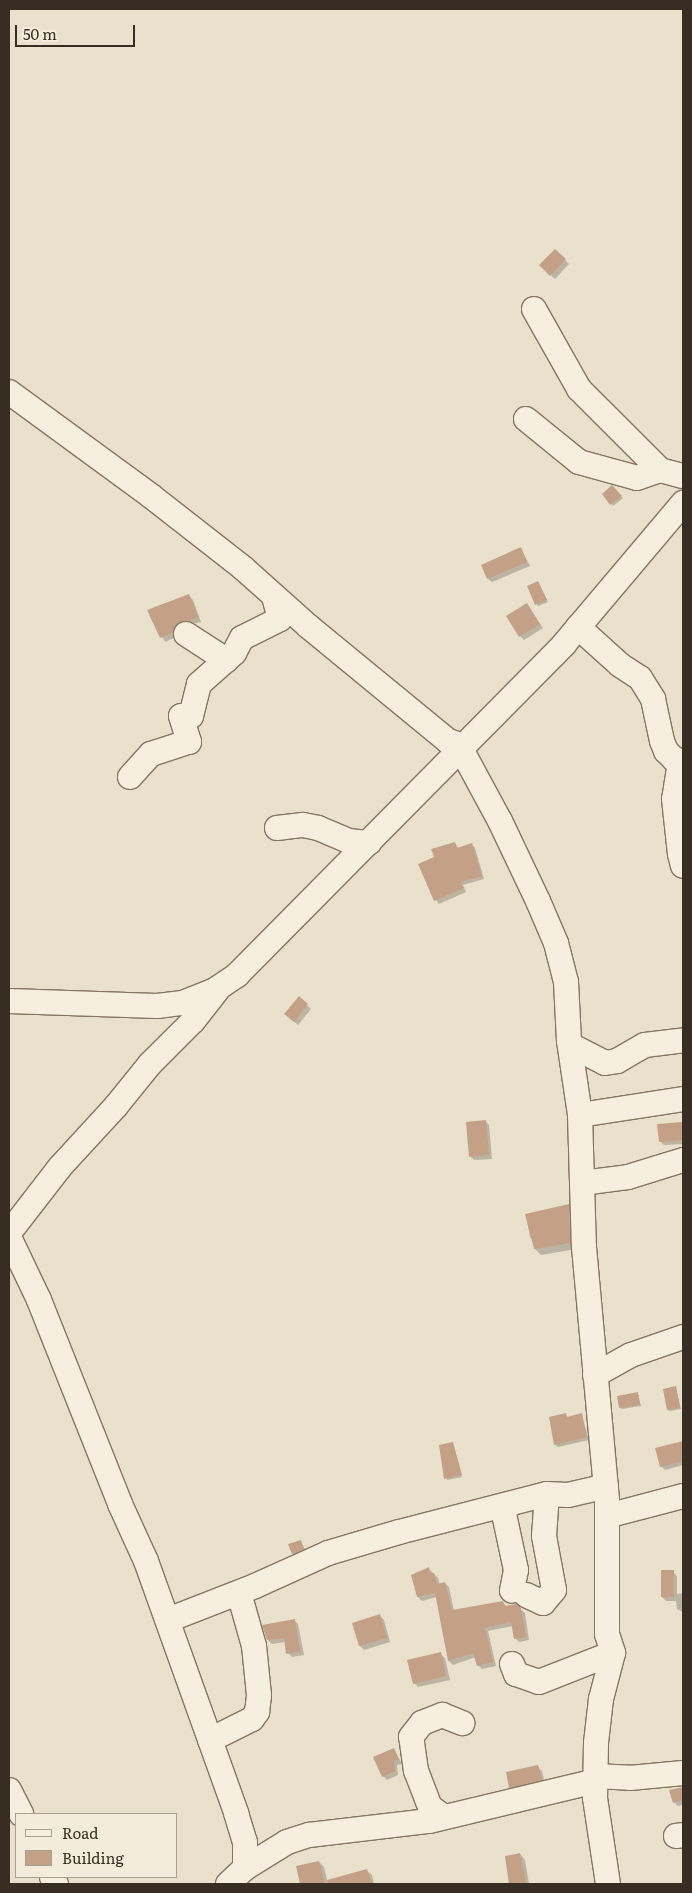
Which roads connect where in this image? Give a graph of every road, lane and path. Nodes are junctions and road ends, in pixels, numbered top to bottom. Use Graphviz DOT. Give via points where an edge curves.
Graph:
graph roads {
  1 [pos="534,309"];
  2 [pos="9,392"];
  3 [pos="526,419"];
  4 [pos="660,470"];
  5 [pos="683,476"];
  6 [pos="683,503"];
  7 [pos="274,596"];
  8 [pos="578,628"];
  9 [pos="186,634"];
  10 [pos="226,660"];
  11 [pos="462,748"];
  12 [pos="682,762"];
  13 [pos="130,777"];
  14 [pos="277,828"];
  15 [pos="369,843"];
  16 [pos="683,866"];
  17 [pos="218,988"];
  18 [pos="9,1001"];
  19 [pos="683,1040"];
  20 [pos="570,1045"];
  21 [pos="683,1099"];
  22 [pos="580,1115"];
  23 [pos="683,1160"];
  24 [pos="582,1183"];
  25 [pos="9,1233"];
  26 [pos="9,1237"];
  27 [pos="683,1337"];
  28 [pos="595,1375"];
  29 [pos="606,1486"];
  30 [pos="548,1494"];
  31 [pos="683,1496"];
  32 [pos="507,1505"];
  33 [pos="607,1516"];
  34 [pos="239,1593"];
  35 [pos="168,1620"];
  36 [pos="613,1653"];
  37 [pos="512,1664"];
  38 [pos="462,1723"];
  39 [pos="210,1740"];
  40 [pos="683,1773"];
  41 [pos="595,1778"];
  42 [pos="9,1790"];
  43 [pos="20,1813"];
  44 [pos="444,1818"];
  45 [pos="245,1868"];
  46 [pos="228,1884"];
  47 [pos="608,1884"];
  1 -- 4 [label="street" via="578,389"];
  2 -- 7 [label="street" via="151,496"];
  3 -- 4 [label="street" via="579,462 637,478"];
  4 -- 5 [label="street"];
  6 -- 8 [label="street"];
  7 -- 10 [label="street" via="280,619 242,638"];
  7 -- 11 [label="street" via="448,741"];
  8 -- 11 [label="street"];
  8 -- 12 [label="street" via="640,678 653,699 666,751"];
  9 -- 10 [label="street"];
  10 -- 13 [label="street" via="198,684 190,716 181,716 189,742 151,754"];
  11 -- 15 [label="street"];
  11 -- 20 [label="street" via="500,821 556,943 566,982"];
  12 -- 16 [label="street" via="674,799"];
  14 -- 15 [label="street" via="302,825 348,841"];
  15 -- 17 [label="street" via="237,975"];
  17 -- 18 [label="street" via="182,1003 157,1006"];
  17 -- 25 [label="street" via="193,1021 150,1064 60,1167"];
  19 -- 20 [label="street" via="645,1045 617,1061 605,1063"];
  20 -- 22 [label="street"];
  21 -- 22 [label="street"];
  22 -- 24 [label="street"];
  23 -- 24 [label="street" via="628,1177"];
  24 -- 28 [label="street"];
  26 -- 35 [label="street" via="39,1300"];
  27 -- 28 [label="street" via="631,1355"];
  28 -- 29 [label="street"];
  29 -- 30 [label="street" via="568,1495"];
  29 -- 33 [label="street"];
  30 -- 32 [label="street"];
  30 -- 32 [label="street" via="544,1536 554,1590 542,1602 519,1593 504,1514"];
  31 -- 33 [label="street"];
  32 -- 34 [label="street" via="328,1553"];
  33 -- 36 [label="street" via="607,1634"];
  34 -- 35 [label="street"];
  34 -- 39 [label="street" via="254,1646 259,1695 257,1712 252,1719"];
  35 -- 39 [label="street"];
  36 -- 37 [label="street" via="539,1682 516,1674"];
  36 -- 41 [label="street" via="601,1699"];
  38 -- 44 [label="street" via="442,1715 422,1723 411,1737 416,1771 430,1807"];
  39 -- 45 [label="street" via="245,1842"];
  40 -- 41 [label="street"];
  41 -- 44 [label="street"];
  41 -- 47 [label="street" via="599,1837"];
  42 -- 43 [label="street"];
  44 -- 45 [label="street" via="309,1835 287,1842"];
  45 -- 46 [label="street"];
}
